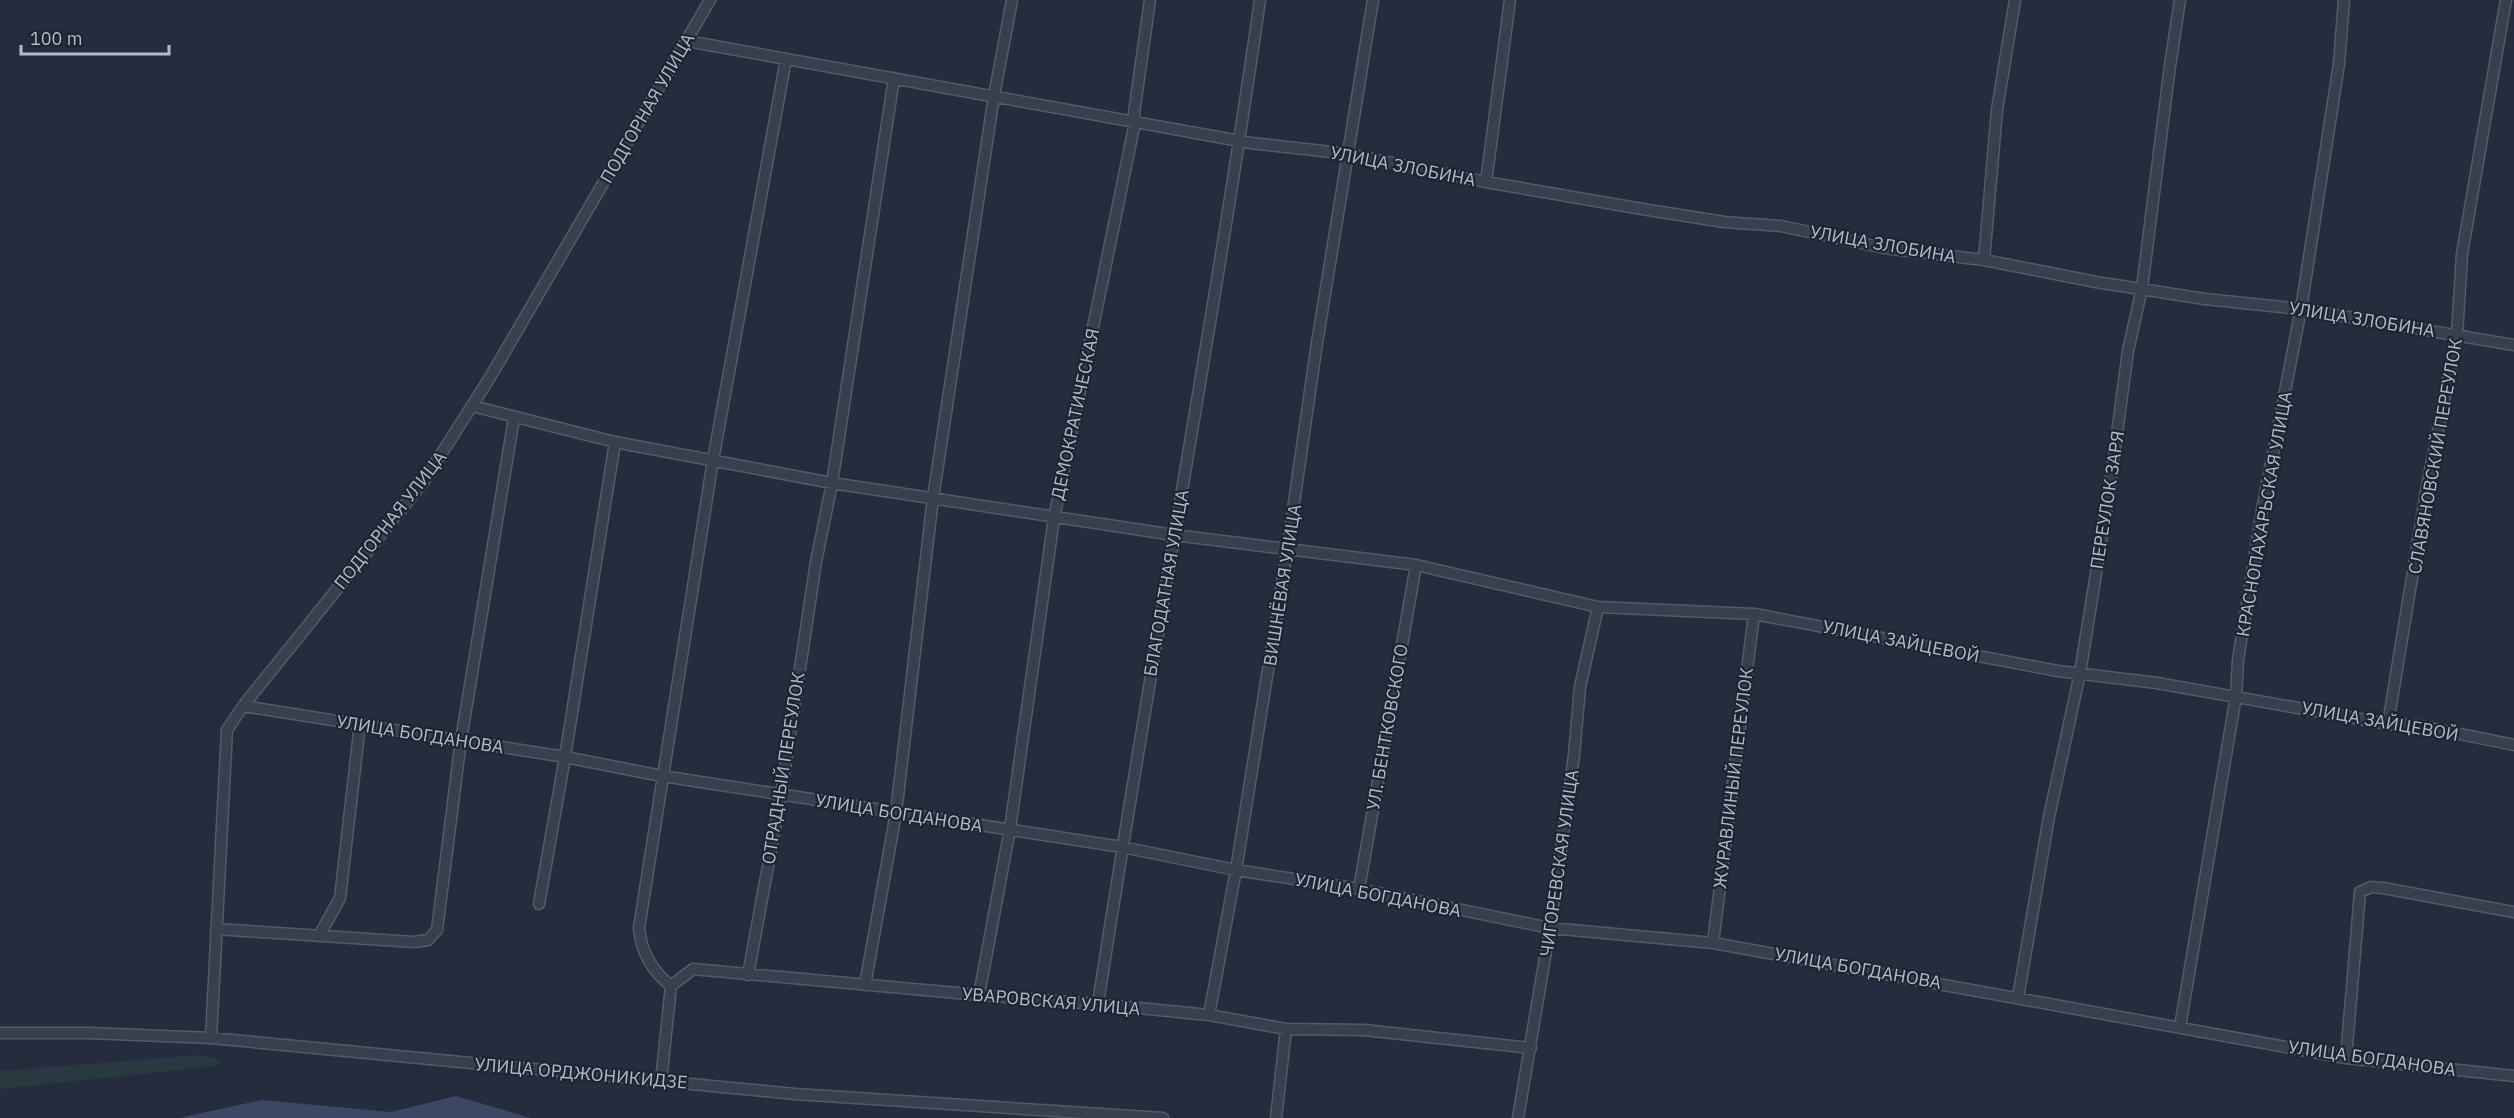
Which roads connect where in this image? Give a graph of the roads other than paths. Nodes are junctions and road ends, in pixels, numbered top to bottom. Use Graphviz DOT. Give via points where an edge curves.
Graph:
graph roads {
  1 [pos="710,0"];
  2 [pos="1012,0"];
  3 [pos="1149,0"];
  4 [pos="1260,0"];
  5 [pos="1373,0"];
  6 [pos="1510,0"];
  7 [pos="2014,0"];
  8 [pos="2180,0"];
  9 [pos="2344,0"];
  10 [pos="2506,0"];
  11 [pos="687,41"];
  12 [pos="786,59"];
  13 [pos="894,78"];
  14 [pos="994,96"];
  15 [pos="1135,122"];
  16 [pos="1245,142"];
  17 [pos="1350,154"];
  18 [pos="1486,182"];
  19 [pos="1984,260"];
  20 [pos="2142,288"];
  21 [pos="2301,309"];
  22 [pos="2457,334"];
  23 [pos="2514,345"];
  24 [pos="472,406"];
  25 [pos="514,418"];
  26 [pos="615,442"];
  27 [pos="713,460"];
  28 [pos="832,483"];
  29 [pos="933,498"];
  30 [pos="1054,518"];
  31 [pos="1174,535"];
  32 [pos="1287,551"];
  33 [pos="1416,566"];
  34 [pos="1598,607"];
  35 [pos="1754,614"];
  36 [pos="2080,673"];
  37 [pos="2236,696"];
  38 [pos="243,706"];
  39 [pos="2388,723"];
  40 [pos="360,724"];
  41 [pos="461,740"];
  42 [pos="2514,745"];
  43 [pos="566,757"];
  44 [pos="662,776"];
  45 [pos="780,795"];
  46 [pos="896,813"];
  47 [pos="1010,829"];
  48 [pos="1122,847"];
  49 [pos="1236,870"];
  50 [pos="1359,889"];
  51 [pos="539,904"];
  52 [pos="2514,912"];
  53 [pos="1550,928"];
  54 [pos="216,929"];
  55 [pos="319,936"];
  56 [pos="1713,943"];
  57 [pos="748,975"];
  58 [pos="865,985"];
  59 [pos="671,986"];
  60 [pos="979,995"];
  61 [pos="2018,998"];
  62 [pos="1098,1004"];
  63 [pos="1209,1015"];
  64 [pos="2180,1027"];
  65 [pos="1286,1029"];
  66 [pos="0,1033"];
  67 [pos="211,1038"];
  68 [pos="1531,1048"];
  69 [pos="2346,1058"];
  70 [pos="2514,1076"];
  71 [pos="661,1081"];
  72 [pos="1163,1118"];
  73 [pos="1276,1118"];
  74 [pos="1518,1118"];
  1 -- 11 [label="street, ПОДГОРНАЯ УЛИЦА"];
  2 -- 14 [label="street"];
  3 -- 15 [label="street, ДЕМОКРАТИЧЕСКАЯ"];
  4 -- 16 [label="street, БЛАГОДАТНАЯ УЛИЦА"];
  5 -- 17 [label="street, ВИШНЁВАЯ УЛИЦА"];
  6 -- 18 [label="street"];
  7 -- 19 [label="street" via="1996,111"];
  8 -- 20 [label="street, ПЕРЕУЛОК ЗАРЯ"];
  9 -- 21 [label="street, КРАСНОПАХАРЬСКАЯ УЛИЦА" via="2339,64"];
  10 -- 22 [label="street, СЛАВЯНОВСКИЙ ПЕРЕУЛОК" via="2462,254"];
  11 -- 12 [label="street, УЛИЦА ЗЛОБИНА"];
  11 -- 24 [label="street, ПОДГОРНАЯ УЛИЦА"];
  12 -- 13 [label="street, УЛИЦА ЗЛОБИНА"];
  12 -- 27 [label="street"];
  13 -- 14 [label="street, УЛИЦА ЗЛОБИНА"];
  13 -- 28 [label="street, ОТРАДНЫЙ ПЕРЕУЛОК"];
  14 -- 15 [label="street, УЛИЦА ЗЛОБИНА"];
  14 -- 29 [label="street"];
  15 -- 16 [label="street, УЛИЦА ЗЛОБИНА"];
  15 -- 30 [label="street, ДЕМОКРАТИЧЕСКАЯ"];
  16 -- 17 [label="street, УЛИЦА ЗЛОБИНА"];
  16 -- 31 [label="street, БЛАГОДАТНАЯ УЛИЦА" via="1236,163"];
  17 -- 18 [label="street, УЛИЦА ЗЛОБИНА"];
  17 -- 32 [label="street, ВИШНЁВАЯ УЛИЦА"];
  18 -- 19 [label="street, УЛИЦА ЗЛОБИНА" via="1724,222 1781,226 1884,248"];
  19 -- 20 [label="street, УЛИЦА ЗЛОБИНА"];
  20 -- 21 [label="street, УЛИЦА ЗЛОБИНА"];
  20 -- 36 [label="street, ПЕРЕУЛОК ЗАРЯ" via="2128,351"];
  21 -- 22 [label="street, УЛИЦА ЗЛОБИНА"];
  21 -- 37 [label="street, КРАСНОПАХАРЬСКАЯ УЛИЦА" via="2262,510 2238,660"];
  22 -- 23 [label="street, УЛИЦА ЗЛОБИНА"];
  22 -- 39 [label="street, СЛАВЯНОВСКИЙ ПЕРЕУЛОК"];
  24 -- 25 [label="street, УЛИЦА ЗАЙЦЕВОЙ"];
  24 -- 38 [label="street, ПОДГОРНАЯ УЛИЦА" via="424,481"];
  25 -- 26 [label="street, УЛИЦА ЗАЙЦЕВОЙ"];
  25 -- 41 [label="street"];
  26 -- 27 [label="street, УЛИЦА ЗАЙЦЕВОЙ"];
  26 -- 43 [label="street"];
  27 -- 28 [label="street, УЛИЦА ЗАЙЦЕВОЙ"];
  27 -- 44 [label="street"];
  28 -- 29 [label="street, УЛИЦА ЗАЙЦЕВОЙ"];
  28 -- 45 [label="street, ОТРАДНЫЙ ПЕРЕУЛОК"];
  29 -- 30 [label="street, УЛИЦА ЗАЙЦЕВОЙ"];
  29 -- 46 [label="street"];
  30 -- 31 [label="street, УЛИЦА ЗАЙЦЕВОЙ"];
  30 -- 47 [label="street, ДЕМОКРАТИЧЕСКАЯ"];
  31 -- 32 [label="street, УЛИЦА ЗАЙЦЕВОЙ"];
  31 -- 48 [label="street, БЛАГОДАТНАЯ УЛИЦА"];
  32 -- 33 [label="street, УЛИЦА ЗАЙЦЕВОЙ"];
  32 -- 49 [label="street, ВИШНЁВАЯ УЛИЦА"];
  33 -- 34 [label="street, УЛИЦА ЗАЙЦЕВОЙ"];
  33 -- 50 [label="street, УЛ. БЕНТКОВСКОГО"];
  34 -- 35 [label="street, УЛИЦА ЗАЙЦЕВОЙ"];
  34 -- 53 [label="street, ЧИГОРЕВСКАЯ УЛИЦА" via="1580,687"];
  35 -- 36 [label="street, УЛИЦА ЗАЙЦЕВОЙ"];
  35 -- 56 [label="street, ЖУРАВЛИНЫЙ ПЕРЕУЛОК"];
  36 -- 37 [label="street, УЛИЦА ЗАЙЦЕВОЙ"];
  36 -- 61 [label="street, ПЕРЕУЛОК ЗАРЯ" via="2049,817"];
  37 -- 39 [label="street, УЛИЦА ЗАЙЦЕВОЙ"];
  37 -- 64 [label="street, КРАСНОПАХАРЬСКАЯ УЛИЦА"];
  38 -- 40 [label="street, УЛИЦА БОГДАНОВА"];
  38 -- 54 [label="street, ПОДГОРНАЯ УЛИЦА" via="227,730"];
  39 -- 42 [label="street, УЛИЦА ЗАЙЦЕВОЙ"];
  40 -- 41 [label="street, УЛИЦА БОГДАНОВА"];
  40 -- 55 [label="street" via="340,898"];
  41 -- 43 [label="street, УЛИЦА БОГДАНОВА"];
  41 -- 55 [label="street" via="437,930 428,940 414,942"];
  43 -- 44 [label="street, УЛИЦА БОГДАНОВА"];
  43 -- 51 [label="street"];
  44 -- 45 [label="street, УЛИЦА БОГДАНОВА"];
  44 -- 59 [label="street" via="639,928 640,945 649,963"];
  45 -- 46 [label="street, УЛИЦА БОГДАНОВА"];
  45 -- 57 [label="street, ОТРАДНЫЙ ПЕРЕУЛОК"];
  46 -- 47 [label="street, УЛИЦА БОГДАНОВА"];
  46 -- 58 [label="street"];
  47 -- 48 [label="street, УЛИЦА БОГДАНОВА"];
  47 -- 60 [label="street, ДЕМОКРАТИЧЕСКАЯ"];
  48 -- 49 [label="street, УЛИЦА БОГДАНОВА"];
  48 -- 62 [label="street, БЛАГОДАТНАЯ УЛИЦА"];
  49 -- 50 [label="street, УЛИЦА БОГДАНОВА"];
  49 -- 63 [label="street, ВИШНЁВАЯ УЛИЦА"];
  50 -- 53 [label="street, УЛИЦА БОГДАНОВА"];
  52 -- 69 [label="street" via="2383,888 2371,887 2360,892"];
  53 -- 56 [label="street, УЛИЦА БОГДАНОВА"];
  53 -- 68 [label="street, ЧИГОРЕВСКАЯ УЛИЦА"];
  54 -- 55 [label="street"];
  54 -- 67 [label="street, ПОДГОРНАЯ УЛИЦА"];
  56 -- 61 [label="street, УЛИЦА БОГДАНОВА"];
  57 -- 58 [label="street, УВАРОВСКАЯ УЛИЦА"];
  57 -- 59 [label="street, УВАРОВСКАЯ УЛИЦА" via="693,969"];
  58 -- 60 [label="street, УВАРОВСКАЯ УЛИЦА"];
  59 -- 71 [label="street"];
  60 -- 62 [label="street, УВАРОВСКАЯ УЛИЦА"];
  61 -- 64 [label="street, УЛИЦА БОГДАНОВА"];
  62 -- 63 [label="street, УВАРОВСКАЯ УЛИЦА"];
  63 -- 65 [label="street, УВАРОВСКАЯ УЛИЦА"];
  64 -- 69 [label="street, УЛИЦА БОГДАНОВА"];
  65 -- 68 [label="street, УВАРОВСКАЯ УЛИЦА" via="1364,1030"];
  65 -- 73 [label="street"];
  66 -- 67 [label="street, УЛИЦА ОРДЖОНИКИДЗЕ" via="89,1032"];
  67 -- 71 [label="street, УЛИЦА ОРДЖОНИКИДЗЕ"];
  68 -- 74 [label="street, ЧИГОРЕВСКАЯ УЛИЦА"];
  69 -- 70 [label="street, УЛИЦА БОГДАНОВА"];
  71 -- 72 [label="street, УЛИЦА ОРДЖОНИКИДЗЕ" via="795,1094"];
}
